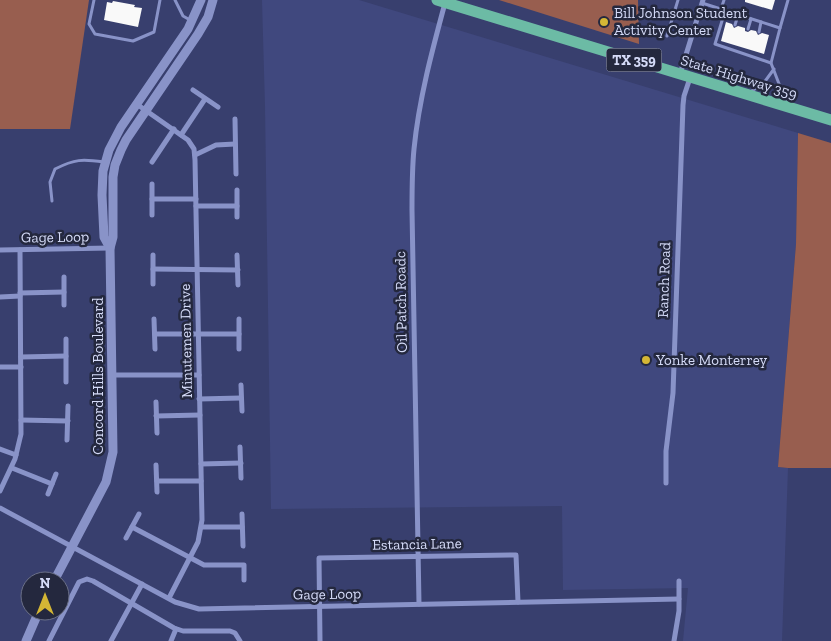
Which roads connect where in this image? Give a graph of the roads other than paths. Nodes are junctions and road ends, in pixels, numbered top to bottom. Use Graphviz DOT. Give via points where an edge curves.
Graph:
graph roads {
  1 [pos="94,0"];
  2 [pos="160,0"];
  3 [pos="175,0"];
  4 [pos="201,0"];
  5 [pos="213,0"];
  6 [pos="678,0"];
  7 [pos="724,0"];
  8 [pos="788,0"];
  9 [pos="441,1"];
  10 [pos="702,1"];
  11 [pos="723,10"];
  12 [pos="738,15"];
  13 [pos="750,19"];
  14 [pos="193,21"];
  15 [pos="762,22"];
  16 [pos="203,25"];
  17 [pos="735,25"];
  18 [pos="780,28"];
  19 [pos="748,29"];
  20 [pos="759,32"];
  21 [pos="667,36"];
  22 [pos="730,44"];
  23 [pos="743,47"];
  24 [pos="729,49"];
  25 [pos="754,51"];
  26 [pos="741,53"];
  27 [pos="753,56"];
  28 [pos="771,62"];
  29 [pos="774,69"];
  30 [pos="685,76"];
  31 [pos="193,90"];
  32 [pos="746,94"];
  33 [pos="205,99"];
  34 [pos="138,105"];
  35 [pos="218,107"];
  36 [pos="788,107"];
  37 [pos="146,111"];
  38 [pos="235,119"];
  39 [pos="831,120"];
  40 [pos="174,129"];
  41 [pos="181,135"];
  42 [pos="235,144"];
  43 [pos="195,155"];
  44 [pos="105,162"];
  45 [pos="152,162"];
  46 [pos="115,165"];
  47 [pos="236,174"];
  48 [pos="152,184"];
  49 [pos="237,190"];
  50 [pos="152,199"];
  51 [pos="196,199"];
  52 [pos="52,201"];
  53 [pos="196,206"];
  54 [pos="237,206"];
  55 [pos="152,215"];
  56 [pos="237,218"];
  57 [pos="110,248"];
  58 [pos="0,250"];
  59 [pos="20,250"];
  60 [pos="153,254"];
  61 [pos="237,255"];
  62 [pos="197,268"];
  63 [pos="153,269"];
  64 [pos="238,270"];
  65 [pos="64,277"];
  66 [pos="153,284"];
  67 [pos="238,285"];
  68 [pos="64,292"];
  69 [pos="20,294"];
  70 [pos="0,296"];
  71 [pos="64,305"];
  72 [pos="154,319"];
  73 [pos="239,319"];
  74 [pos="155,334"];
  75 [pos="239,334"];
  76 [pos="198,335"];
  77 [pos="66,339"];
  78 [pos="155,349"];
  79 [pos="239,350"];
  80 [pos="66,356"];
  81 [pos="21,357"];
  82 [pos="0,367"];
  83 [pos="21,367"];
  84 [pos="198,374"];
  85 [pos="113,375"];
  86 [pos="66,382"];
  87 [pos="241,385"];
  88 [pos="241,398"];
  89 [pos="199,399"];
  90 [pos="156,402"];
  91 [pos="68,406"];
  92 [pos="242,411"];
  93 [pos="200,415"];
  94 [pos="156,416"];
  95 [pos="21,420"];
  96 [pos="68,421"];
  97 [pos="156,433"];
  98 [pos="67,440"];
  99 [pos="240,447"];
  100 [pos="0,449"];
  101 [pos="16,455"];
  102 [pos="240,463"];
  103 [pos="201,464"];
  104 [pos="156,465"];
  105 [pos="12,468"];
  106 [pos="56,474"];
  107 [pos="241,478"];
  108 [pos="157,481"];
  109 [pos="201,481"];
  110 [pos="666,483"];
  111 [pos="52,484"];
  112 [pos="0,492"];
  113 [pos="157,492"];
  114 [pos="48,494"];
  115 [pos="0,508"];
  116 [pos="139,514"];
  117 [pos="242,514"];
  118 [pos="242,527"];
  119 [pos="132,528"];
  120 [pos="202,528"];
  121 [pos="126,538"];
  122 [pos="243,546"];
  123 [pos="72,547"];
  124 [pos="418,556"];
  125 [pos="189,558"];
  126 [pos="59,571"];
  127 [pos="244,580"];
  128 [pos="679,581"];
  129 [pos="142,584"];
  130 [pos="169,598"];
  131 [pos="679,599"];
  132 [pos="130,602"];
  133 [pos="518,602"];
  134 [pos="419,604"];
  135 [pos="319,606"];
  136 [pos="35,621"];
  137 [pos="176,629"];
  138 [pos="26,641"];
  139 [pos="50,641"];
  140 [pos="111,641"];
  141 [pos="171,641"];
  142 [pos="240,641"];
  143 [pos="320,641"];
  144 [pos="674,641"];
  1 -- 2 [label="lane" via="89,24 95,34 133,41 154,32"];
  3 -- 14 [label="lane" via="183,16"];
  4 -- 14 [label="street, Concord Hills Boulevard"];
  5 -- 16 [label="street, Concord Hills Boulevard"];
  6 -- 21 [label="lane"];
  7 -- 11 [label="lane"];
  8 -- 18 [label="lane"];
  9 -- 30 [label="main road, State Highway 359 / TX 359"];
  9 -- 124 [label="street, Oil Patch Roadc" via="418,122 412,173"];
  10 -- 11 [label="lane"];
  10 -- 30 [label="street, Ranch Road"];
  11 -- 12 [label="lane"];
  11 -- 24 [label="lane" via="715,44"];
  12 -- 13 [label="lane"];
  12 -- 17 [label="lane"];
  13 -- 15 [label="lane"];
  13 -- 19 [label="lane"];
  14 -- 16 [label="street"];
  14 -- 34 [label="street, Concord Hills Boulevard"];
  15 -- 18 [label="lane"];
  15 -- 20 [label="lane"];
  16 -- 37 [label="street, Concord Hills Boulevard"];
  18 -- 28 [label="lane"];
  22 -- 24 [label="lane"];
  23 -- 26 [label="lane"];
  24 -- 26 [label="lane"];
  25 -- 27 [label="lane"];
  26 -- 27 [label="lane"];
  27 -- 28 [label="lane"];
  28 -- 29 [label="lane"];
  29 -- 32 [label="lane" via="763,84"];
  29 -- 36 [label="lane"];
  30 -- 32 [label="main road, State Highway 359 / TX 359"];
  30 -- 110 [label="street, Ranch Road" via="673,393"];
  31 -- 33 [label="street"];
  32 -- 36 [label="main road, State Highway 359 / TX 359"];
  33 -- 35 [label="street"];
  33 -- 41 [label="street"];
  34 -- 37 [label="street"];
  34 -- 44 [label="street, Concord Hills Boulevard" via="114,138"];
  36 -- 39 [label="main road, State Highway 359 / TX 359"];
  37 -- 40 [label="street"];
  37 -- 46 [label="street, Concord Hills Boulevard" via="126,140"];
  38 -- 42 [label="street"];
  40 -- 41 [label="street"];
  40 -- 45 [label="street"];
  41 -- 43 [label="street" via="192,144"];
  42 -- 43 [label="street" via="216,145"];
  42 -- 47 [label="street"];
  43 -- 51 [label="street, Minutemen Drive"];
  44 -- 46 [label="street"];
  44 -- 52 [label="lane" via="71,160 55,169 50,182"];
  44 -- 57 [label="street, Concord Hills Boulevard" via="102,195 104,237"];
  46 -- 57 [label="street, Concord Hills Boulevard"];
  48 -- 50 [label="street"];
  49 -- 54 [label="street"];
  50 -- 51 [label="street"];
  50 -- 55 [label="street"];
  51 -- 53 [label="street, Minutemen Drive"];
  53 -- 54 [label="street"];
  53 -- 62 [label="street, Minutemen Drive"];
  54 -- 56 [label="street"];
  57 -- 59 [label="street, Gage Loop"];
  57 -- 85 [label="street, Concord Hills Boulevard"];
  58 -- 59 [label="street, Gage Loop"];
  59 -- 69 [label="street"];
  60 -- 63 [label="street"];
  61 -- 64 [label="street"];
  62 -- 63 [label="street"];
  62 -- 64 [label="street"];
  62 -- 76 [label="street, Minutemen Drive"];
  63 -- 66 [label="street"];
  64 -- 67 [label="street"];
  65 -- 68 [label="street"];
  68 -- 69 [label="street"];
  68 -- 71 [label="street"];
  69 -- 70 [label="street"];
  69 -- 81 [label="street"];
  72 -- 74 [label="street"];
  73 -- 75 [label="street"];
  74 -- 76 [label="street"];
  74 -- 78 [label="street"];
  75 -- 76 [label="street"];
  75 -- 79 [label="street"];
  76 -- 84 [label="street, Minutemen Drive"];
  77 -- 80 [label="street"];
  80 -- 81 [label="street"];
  80 -- 86 [label="street"];
  81 -- 83 [label="street"];
  82 -- 83 [label="street"];
  83 -- 95 [label="street"];
  84 -- 85 [label="street"];
  84 -- 89 [label="street, Minutemen Drive"];
  85 -- 123 [label="street, Concord Hills Boulevard" via="111,467"];
  87 -- 88 [label="street"];
  88 -- 89 [label="street"];
  88 -- 92 [label="street"];
  89 -- 93 [label="street, Minutemen Drive"];
  90 -- 94 [label="street"];
  91 -- 96 [label="street"];
  93 -- 94 [label="street"];
  93 -- 103 [label="street, Minutemen Drive"];
  94 -- 97 [label="street"];
  95 -- 96 [label="street"];
  95 -- 101 [label="street"];
  96 -- 98 [label="street"];
  99 -- 102 [label="street"];
  100 -- 101 [label="street"];
  101 -- 105 [label="street"];
  102 -- 103 [label="street"];
  102 -- 107 [label="street"];
  103 -- 109 [label="street, Minutemen Drive"];
  104 -- 108 [label="street"];
  105 -- 111 [label="street"];
  105 -- 112 [label="street"];
  106 -- 111 [label="street"];
  108 -- 109 [label="street"];
  108 -- 113 [label="street"];
  109 -- 120 [label="street, Minutemen Drive"];
  111 -- 114 [label="street"];
  115 -- 123 [label="street, Gage Loop"];
  116 -- 119 [label="street"];
  117 -- 118 [label="street"];
  118 -- 120 [label="street"];
  118 -- 122 [label="street"];
  119 -- 121 [label="street"];
  119 -- 125 [label="street"];
  120 -- 125 [label="street, Minutemen Drive"];
  123 -- 126 [label="street, Concord Hills Boulevard"];
  123 -- 129 [label="street, Gage Loop"];
  124 -- 133 [label="street, Estancia Lane" via="516,555"];
  124 -- 134 [label="street, Oil Patch Roadc"];
  124 -- 135 [label="street, Estancia Lane" via="318,558"];
  125 -- 127 [label="street" via="204,565 244,565"];
  125 -- 130 [label="street, Minutemen Drive"];
  128 -- 131 [label="street"];
  129 -- 130 [label="street, Gage Loop"];
  129 -- 132 [label="street"];
  130 -- 135 [label="street, Gage Loop" via="199,609"];
  131 -- 133 [label="street, Gage Loop"];
  131 -- 144 [label="street"];
  132 -- 137 [label="street"];
  132 -- 139 [label="street" via="94,581 83,580 79,582"];
  132 -- 140 [label="street"];
  133 -- 134 [label="street, Gage Loop"];
  134 -- 135 [label="street, Gage Loop"];
  135 -- 143 [label="street"];
  136 -- 138 [label="street"];
  137 -- 141 [label="street"];
  137 -- 142 [label="street" via="230,631 235,632"];
}
